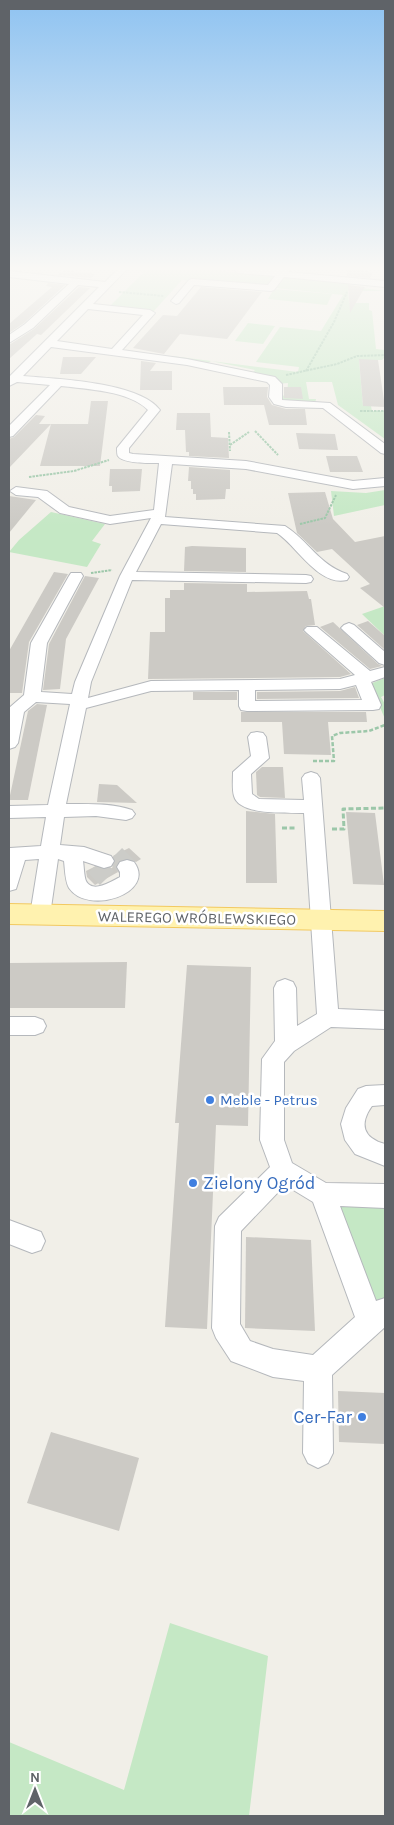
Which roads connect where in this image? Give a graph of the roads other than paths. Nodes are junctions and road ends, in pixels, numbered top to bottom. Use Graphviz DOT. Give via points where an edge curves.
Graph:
graph roads {
  1 [pos="36,355"];
  2 [pos="136,355"];
  3 [pos="172,355"];
  4 [pos="168,360"];
  5 [pos="12,380"];
  6 [pos="58,383"];
  7 [pos="9,433"];
  8 [pos="385,450"];
  9 [pos="166,460"];
  10 [pos="385,482"];
  11 [pos="16,491"];
  12 [pos="158,516"];
  13 [pos="122,573"];
  14 [pos="76,576"];
  15 [pos="342,577"];
  16 [pos="306,579"];
  17 [pos="349,628"];
  18 [pos="312,630"];
  19 [pos="385,660"];
  20 [pos="385,672"];
  21 [pos="365,679"];
  22 [pos="246,684"];
  23 [pos="32,697"];
  24 [pos="80,702"];
  25 [pos="257,737"];
  26 [pos="9,743"];
  27 [pos="311,778"];
  28 [pos="313,806"];
  29 [pos="56,811"];
  30 [pos="9,812"];
  31 [pos="126,814"];
  32 [pos="97,865"];
  33 [pos="9,884"];
  34 [pos="9,914"];
  35 [pos="40,914"];
  36 [pos="322,920"];
  37 [pos="385,921"];
  38 [pos="285,988"];
  39 [pos="328,1018"];
  40 [pos="385,1020"];
  41 [pos="9,1026"];
  42 [pos="35,1026"];
  43 [pos="286,1044"];
  44 [pos="385,1095"];
  45 [pos="385,1155"];
  46 [pos="283,1170"];
  47 [pos="323,1194"];
  48 [pos="385,1196"];
  49 [pos="378,1316"];
  50 [pos="318,1369"];
  51 [pos="318,1453"];
  1 -- 5 [label="street"];
  2 -- 4 [label="street"];
  3 -- 4 [label="street"];
  4 -- 8 [label="street" via="271,379 276,384 278,402 326,406"];
  5 -- 6 [label="street"];
  6 -- 7 [label="street"];
  6 -- 9 [label="street" via="124,392 146,400 154,410 123,448 123,455"];
  9 -- 10 [label="street" via="246,465 344,484"];
  9 -- 12 [label="street"];
  11 -- 12 [label="street" via="42,494 65,510 110,520"];
  12 -- 13 [label="street"];
  12 -- 15 [label="street" via="280,529 288,533 318,567"];
  13 -- 16 [label="street"];
  13 -- 24 [label="street" via="83,682"];
  14 -- 23 [label="street" via="39,643"];
  17 -- 19 [label="street"];
  18 -- 21 [label="street"];
  20 -- 21 [label="street"];
  21 -- 22 [label="street" via="340,684"];
  21 -- 22 [label="street" via="373,705 247,706"];
  22 -- 24 [label="street" via="151,686"];
  23 -- 24 [label="street"];
  23 -- 26 [label="street" via="16,710"];
  24 -- 29 [label="street"];
  25 -- 28 [label="street" via="260,758 242,772 242,797 255,805"];
  27 -- 28 [label="street"];
  28 -- 36 [label="street"];
  29 -- 30 [label="street"];
  29 -- 31 [label="street" via="96,810"];
  29 -- 32 [label="street"];
  32 -- 33 [label="street" via="17,853"];
  32 -- 35 [label="street"];
  34 -- 35 [label="main road, WALEREGO WRÓBLEWSKIEGO"];
  35 -- 36 [label="main road, WALEREGO WRÓBLEWSKIEGO"];
  36 -- 37 [label="main road, WALEREGO WRÓBLEWSKIEGO"];
  36 -- 39 [label="street"];
  38 -- 43 [label="street"];
  39 -- 40 [label="street"];
  39 -- 43 [label="street"];
  41 -- 42 [label="street"];
  43 -- 46 [label="street" via="273,1059 272,1140"];
  44 -- 45 [label="street" via="366,1096 357,1106 350,1125 355,1140 374,1153"];
  46 -- 47 [label="street"];
  46 -- 50 [label="street" via="228,1226 226,1328 241,1351 273,1363"];
  47 -- 48 [label="street"];
  47 -- 49 [label="street"];
  49 -- 50 [label="street"];
  50 -- 51 [label="street"];
}
